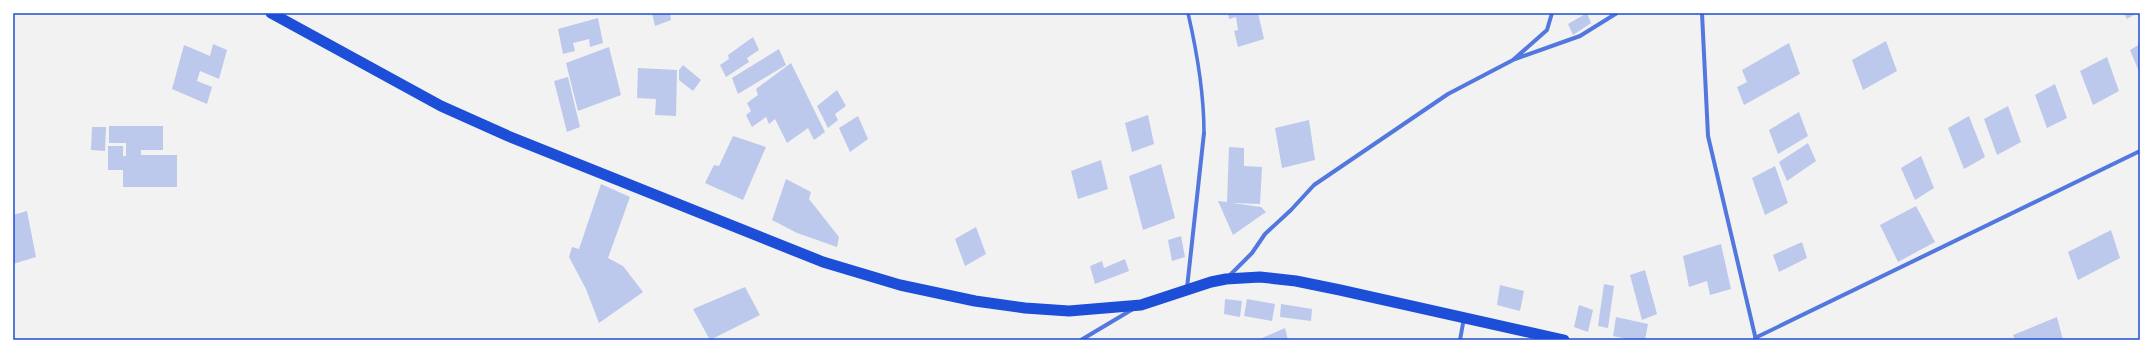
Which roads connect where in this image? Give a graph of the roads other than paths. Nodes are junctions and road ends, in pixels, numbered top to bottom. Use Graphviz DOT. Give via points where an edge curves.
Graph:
graph roads {
  1 [pos="271,13"];
  2 [pos="1188,13"];
  3 [pos="1552,13"];
  4 [pos="1617,13"];
  5 [pos="1702,13"];
  6 [pos="1513,60"];
  7 [pos="1204,133"];
  8 [pos="2140,151"];
  9 [pos="1226,279"];
  10 [pos="1187,289"];
  11 [pos="1141,305"];
  12 [pos="1464,318"];
  13 [pos="1756,339"];
  14 [pos="1081,340"];
  15 [pos="1460,340"];
  16 [pos="1564,340"];
  1 -- 11 [label="highway" via="441,106 576,165 823,262 900,285 975,301 1025,308 1069,311"];
  2 -- 7 [label="street" via="1196,47"];
  3 -- 6 [label="street" via="1547,30"];
  4 -- 6 [label="street" via="1580,36"];
  5 -- 13 [label="street" via="1708,136"];
  6 -- 9 [label="street" via="1448,94 1314,185 1264,234 1252,253"];
  7 -- 10 [label="street"];
  8 -- 13 [label="street"];
  9 -- 10 [label="highway"];
  9 -- 12 [label="highway" via="1260,277 1296,280"];
  10 -- 11 [label="highway"];
  11 -- 14 [label="street"];
  12 -- 15 [label="street"];
  12 -- 16 [label="highway"];
}
